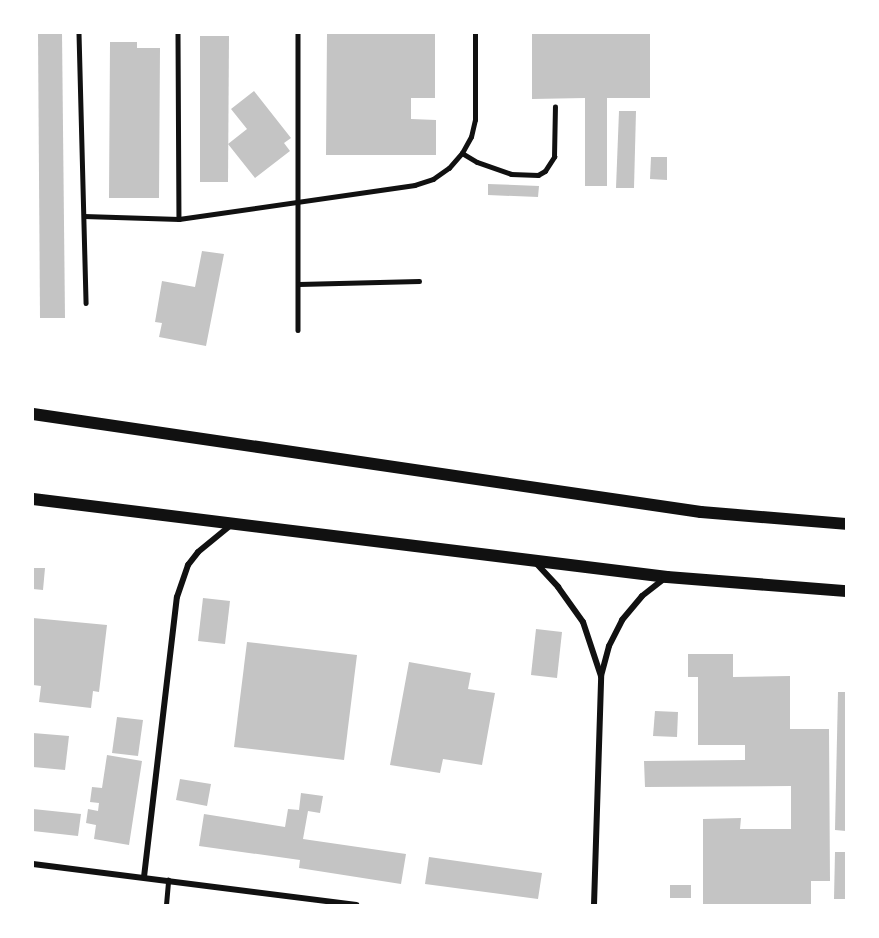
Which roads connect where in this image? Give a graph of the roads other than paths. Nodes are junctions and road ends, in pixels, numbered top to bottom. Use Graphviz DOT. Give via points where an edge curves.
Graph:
graph roads {
  1 [pos="79,33"];
  2 [pos="178,33"];
  3 [pos="298,33"];
  4 [pos="475,33"];
  5 [pos="555,107"];
  6 [pos="462,153"];
  7 [pos="299,202"];
  8 [pos="84,216"];
  9 [pos="178,219"];
  10 [pos="419,281"];
  11 [pos="298,284"];
  12 [pos="86,303"];
  13 [pos="298,330"];
  14 [pos="33,414"];
  15 [pos="33,499"];
  16 [pos="233,524"];
  17 [pos="846,524"];
  18 [pos="534,561"];
  19 [pos="667,577"];
  20 [pos="846,591"];
  21 [pos="601,676"];
  22 [pos="33,864"];
  23 [pos="144,877"];
  24 [pos="168,880"];
  25 [pos="288,896"];
  26 [pos="166,905"];
  27 [pos="286,905"];
  28 [pos="356,905"];
  29 [pos="594,905"];
  1 -- 8 [label="lane"];
  2 -- 9 [label="lane"];
  3 -- 7 [label="lane"];
  4 -- 6 [label="lane" via="475,120"];
  5 -- 6 [label="lane" via="554,157 546,171 538,175 511,174"];
  6 -- 7 [label="lane" via="433,179 415,185"];
  7 -- 9 [label="lane"];
  7 -- 11 [label="lane"];
  8 -- 9 [label="lane"];
  8 -- 12 [label="lane"];
  10 -- 11 [label="lane"];
  11 -- 13 [label="lane"];
  14 -- 17 [label="main road" via="701,513"];
  15 -- 16 [label="main road"];
  16 -- 18 [label="main road"];
  16 -- 23 [label="street" via="188,565 177,597"];
  18 -- 19 [label="main road"];
  18 -- 21 [label="street" via="583,622"];
  19 -- 20 [label="main road"];
  19 -- 21 [label="street" via="642,596 622,620 609,646"];
  21 -- 29 [label="street"];
  22 -- 23 [label="street"];
  23 -- 24 [label="street"];
  24 -- 25 [label="street"];
  24 -- 26 [label="lane"];
  25 -- 27 [label="lane"];
  25 -- 28 [label="street"];
}
